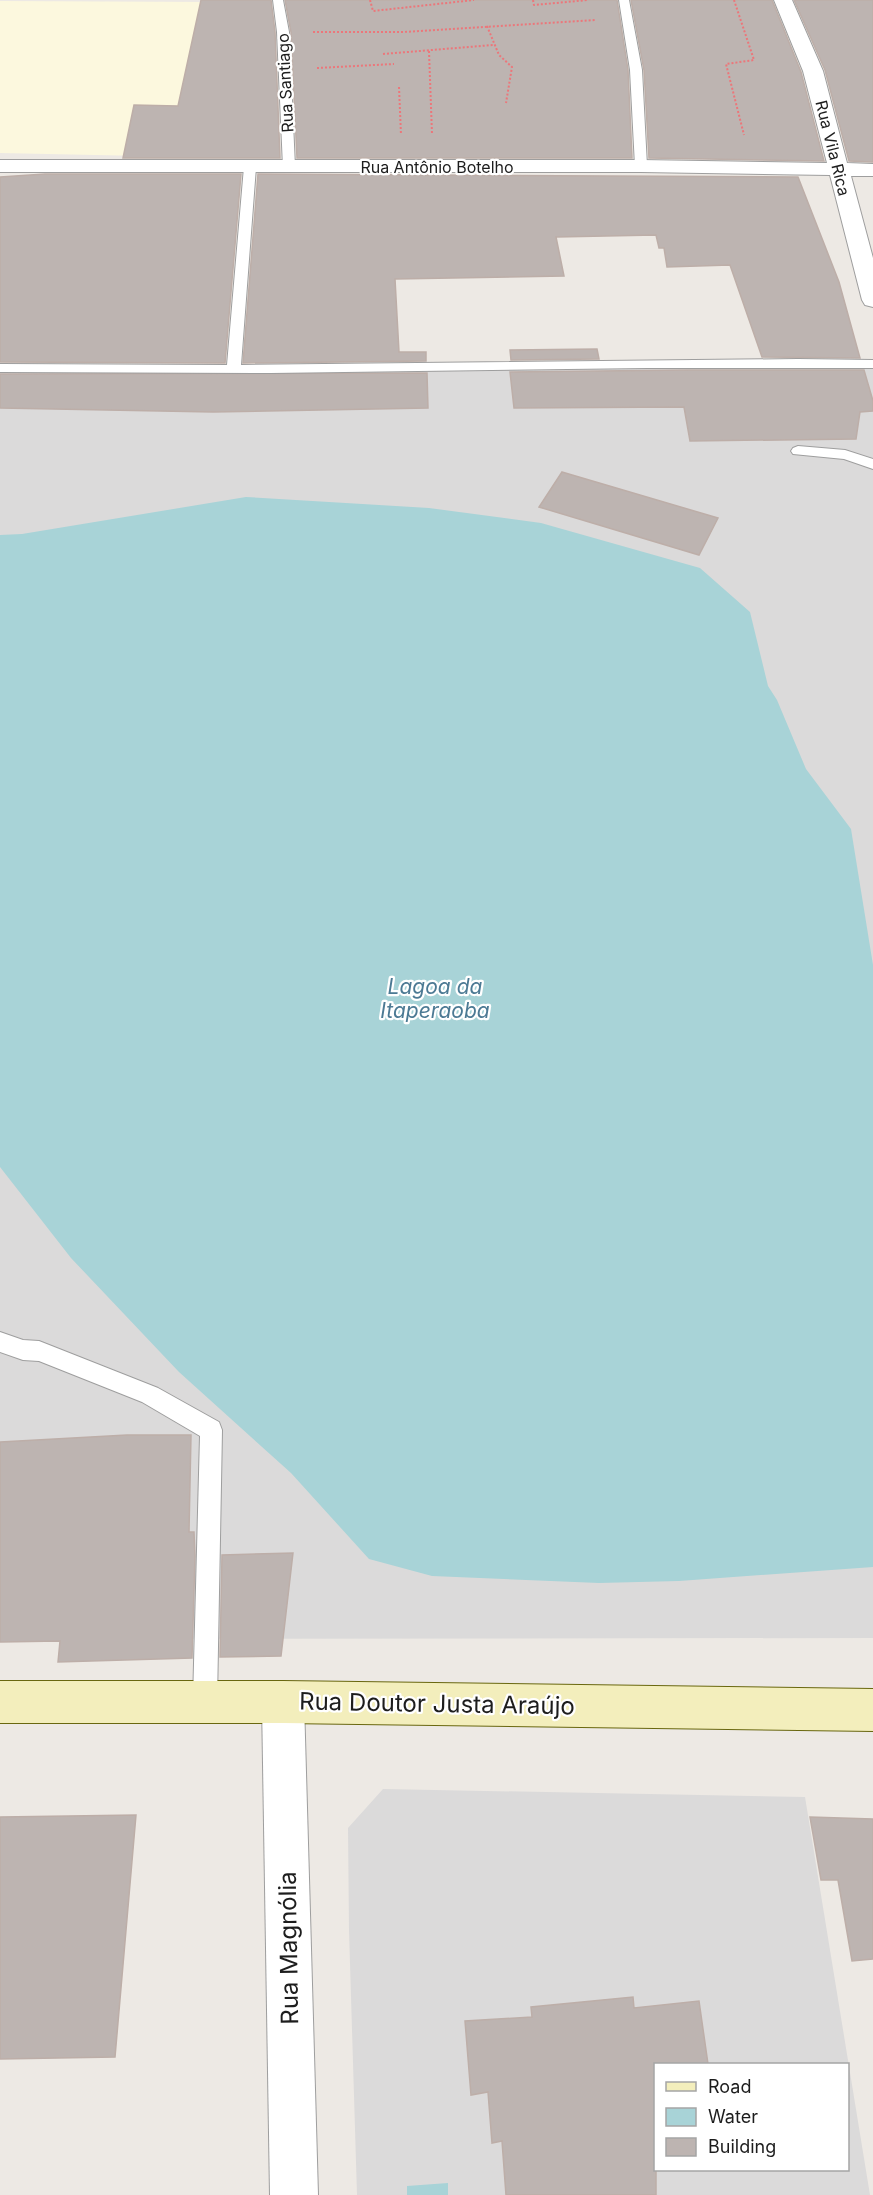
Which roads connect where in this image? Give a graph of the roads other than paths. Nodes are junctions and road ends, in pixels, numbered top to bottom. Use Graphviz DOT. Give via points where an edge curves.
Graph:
graph roads {
  1 [pos="278,0"];
  2 [pos="624,0"];
  3 [pos="783,0"];
  4 [pos="0,166"];
  5 [pos="641,166"];
  6 [pos="250,167"];
  7 [pos="289,167"];
  8 [pos="838,170"];
  9 [pos="873,170"];
  10 [pos="873,300"];
  11 [pos="873,364"];
  12 [pos="0,368"];
  13 [pos="234,369"];
  14 [pos="798,451"];
  15 [pos="873,464"];
  16 [pos="0,1342"];
  17 [pos="205,1701"];
  18 [pos="0,1702"];
  19 [pos="283,1702"];
  20 [pos="873,1710"];
  21 [pos="294,2195"];
  1 -- 7 [label="lane, Rua Santiago"];
  2 -- 5 [label="lane" via="636,70"];
  3 -- 8 [label="street, Rua Vila Rica" via="813,71"];
  4 -- 6 [label="street, Rua Antônio Botelho"];
  5 -- 7 [label="street, Rua Antônio Botelho"];
  5 -- 8 [label="street, Rua Antônio Botelho"];
  6 -- 7 [label="street, Rua Antônio Botelho"];
  6 -- 13 [label="lane"];
  8 -- 9 [label="street, Rua Antônio Botelho"];
  8 -- 10 [label="street, Rua Vila Rica"];
  11 -- 13 [label="lane" via="671,362 547,367"];
  12 -- 13 [label="lane"];
  14 -- 15 [label="lane" via="845,455"];
  16 -- 17 [label="lane" via="39,1351 150,1395 211,1430"];
  17 -- 18 [label="street, Rua Doutor Justa Araújo"];
  17 -- 19 [label="street, Rua Doutor Justa Araújo"];
  19 -- 20 [label="street, Rua Doutor Justa Araújo"];
  19 -- 21 [label="street, Rua Magnólia"];
}
